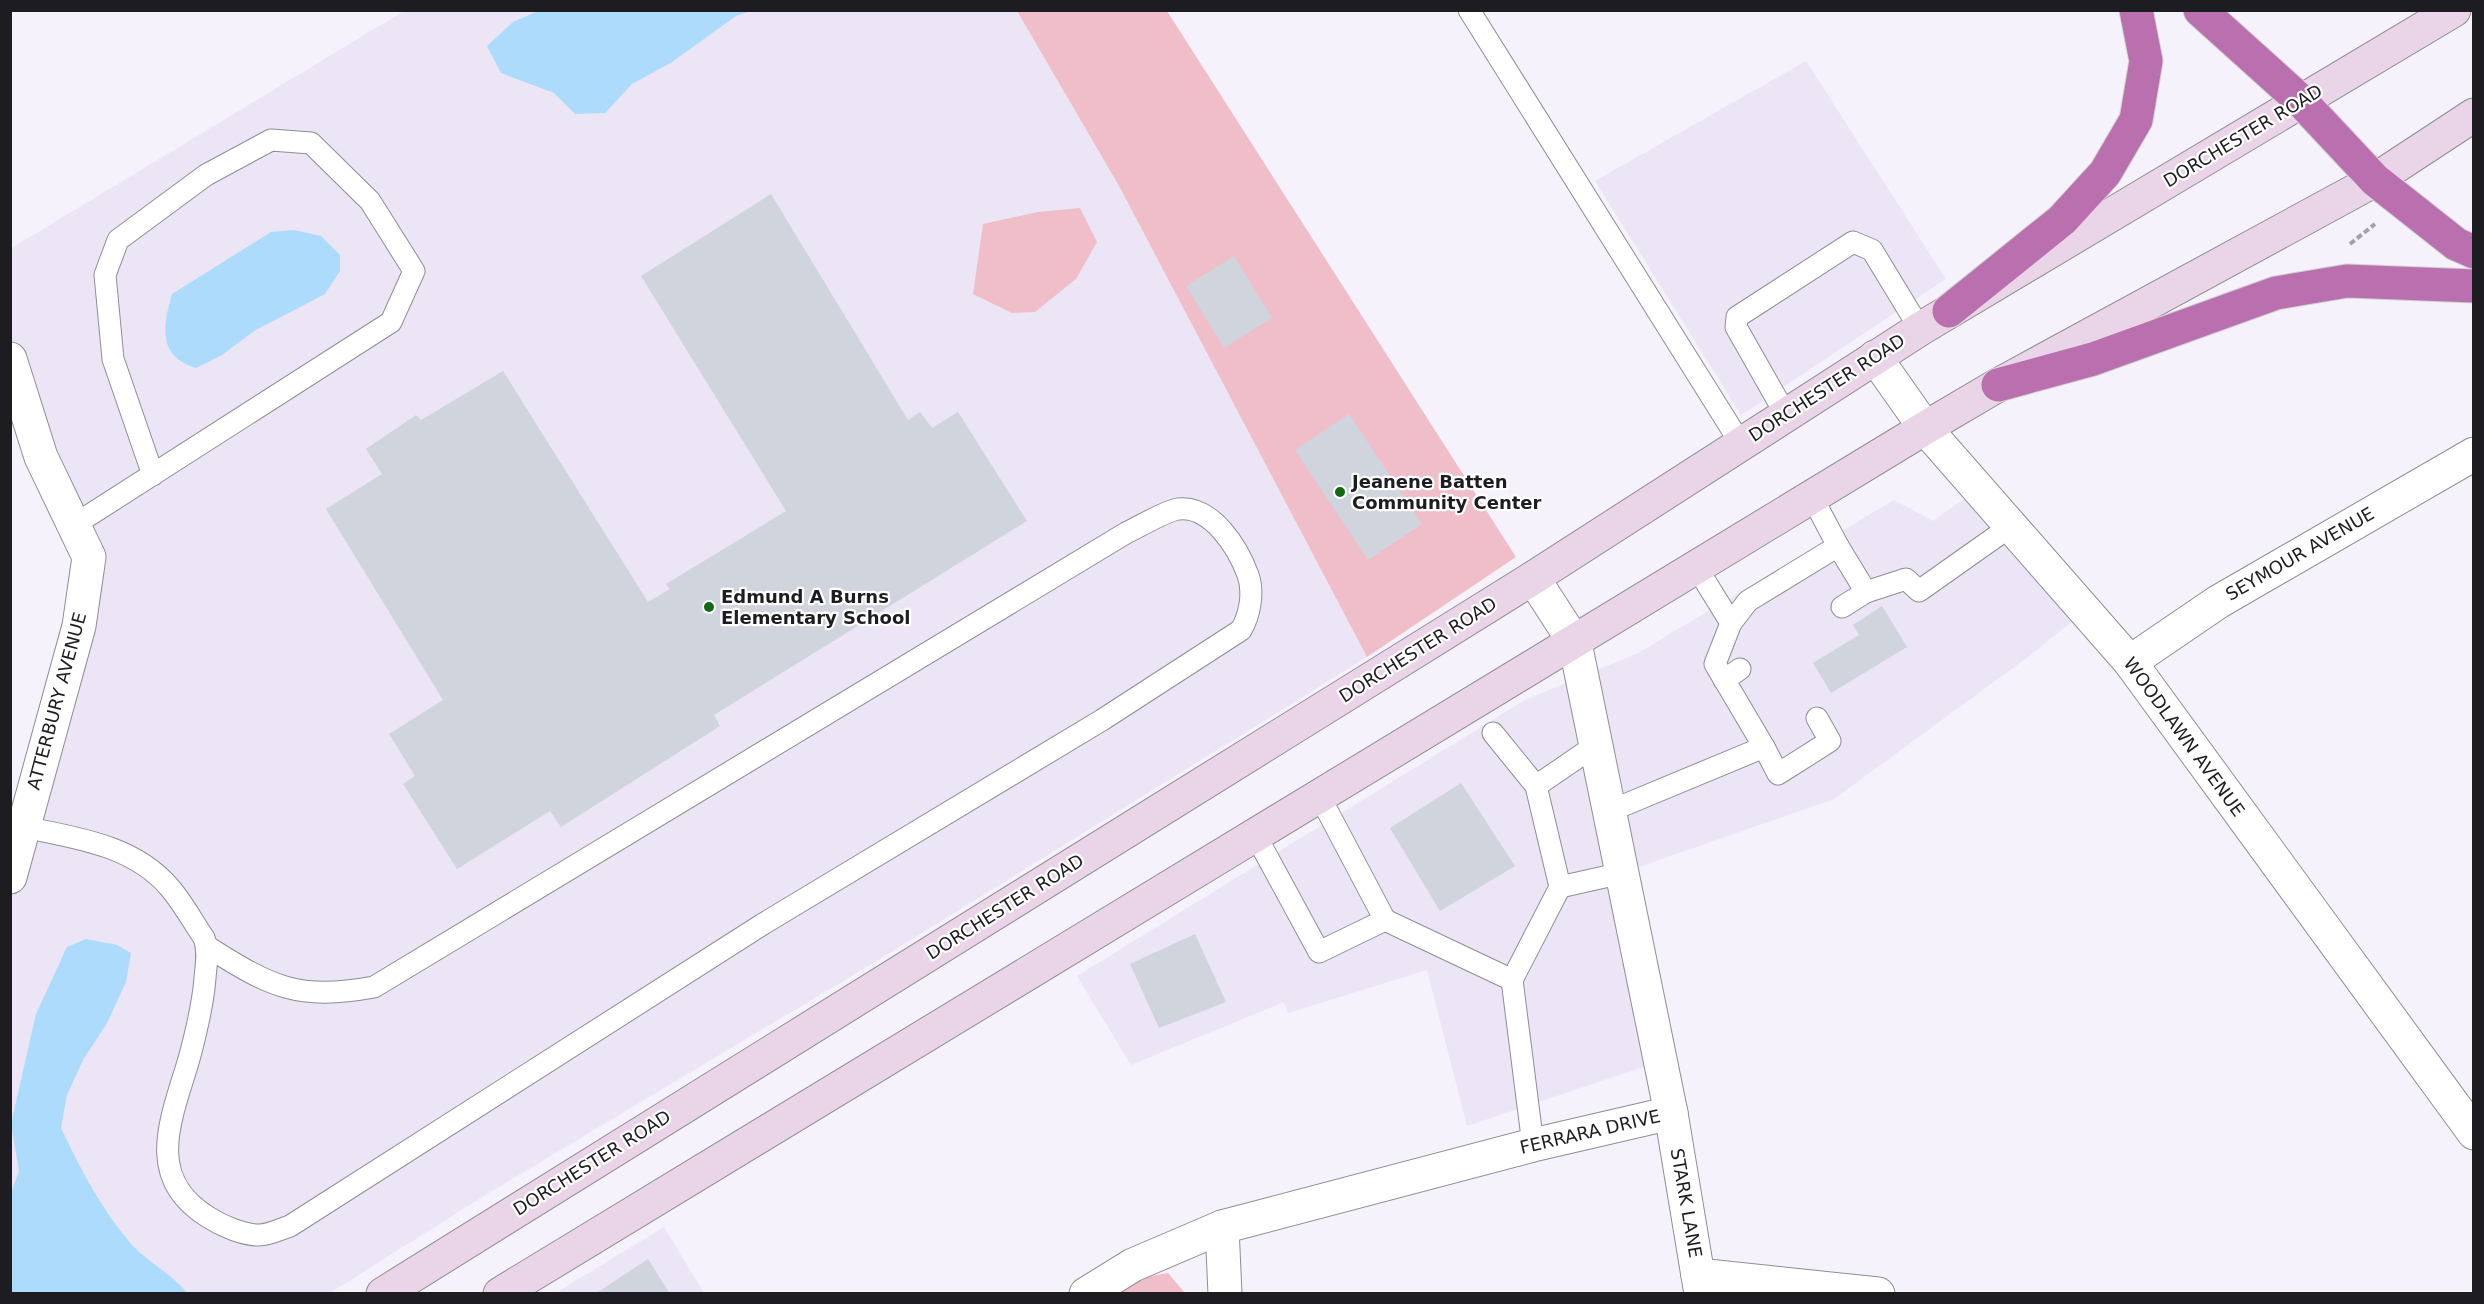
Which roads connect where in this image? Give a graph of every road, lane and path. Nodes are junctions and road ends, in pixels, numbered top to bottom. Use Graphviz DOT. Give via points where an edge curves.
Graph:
graph roads {
  1 [pos="1469,10"];
  2 [pos="2136,10"];
  3 [pos="2200,10"];
  4 [pos="2454,10"];
  5 [pos="2301,101"];
  6 [pos="2474,115"];
  7 [pos="2375,180"];
  8 [pos="2379,221"];
  9 [pos="2346,248"];
  10 [pos="2474,252"];
  11 [pos="2474,286"];
  12 [pos="1949,311"];
  13 [pos="1920,329"];
  14 [pos="1875,357"];
  15 [pos="10,359"];
  16 [pos="1998,385"];
  17 [pos="1786,415"];
  18 [pos="1925,428"];
  19 [pos="1741,444"];
  20 [pos="2474,454"];
  21 [pos="153,475"];
  22 [pos="1812,497"];
  23 [pos="74,525"];
  24 [pos="2011,526"];
  25 [pos="1838,546"];
  26 [pos="1696,568"];
  27 [pos="1533,578"];
  28 [pos="1866,592"];
  29 [pos="1842,607"];
  30 [pos="1731,623"];
  31 [pos="1575,643"];
  32 [pos="2130,662"];
  33 [pos="1817,718"];
  34 [pos="1493,733"];
  35 [pos="1596,745"];
  36 [pos="1764,747"];
  37 [pos="1536,786"];
  38 [pos="1320,797"];
  39 [pos="1610,811"];
  40 [pos="24,828"];
  41 [pos="1256,836"];
  42 [pos="1622,873"];
  43 [pos="10,877"];
  44 [pos="1560,887"];
  45 [pos="1385,920"];
  46 [pos="208,947"];
  47 [pos="1512,980"];
  48 [pos="1671,1113"];
  49 [pos="2474,1133"];
  50 [pos="1533,1145"];
  51 [pos="1222,1227"];
  52 [pos="1700,1284"];
  53 [pos="383,1293"];
  54 [pos="500,1293"];
  55 [pos="1086,1293"];
  56 [pos="1225,1293"];
  57 [pos="1878,1293"];
  1 -- 19 [label="lane"];
  2 -- 12 [label="highway" via="2146,61 2136,120 2105,173 2062,219"];
  3 -- 5 [label="highway"];
  4 -- 5 [label="main road, DORCHESTER ROAD"];
  5 -- 7 [label="highway"];
  5 -- 12 [label="main road, DORCHESTER ROAD"];
  6 -- 7 [label="main road"];
  7 -- 10 [label="highway" via="2456,244"];
  7 -- 16 [label="main road"];
  8 -- 9 [label="path"];
  11 -- 16 [label="highway" via="2347,281 2276,293 2093,358"];
  12 -- 13 [label="main road, DORCHESTER ROAD"];
  13 -- 14 [label="main road, DORCHESTER ROAD"];
  13 -- 17 [label="lane" via="1872,250 1853,242 1737,317 1736,327"];
  14 -- 17 [label="main road, DORCHESTER ROAD"];
  14 -- 18 [label="street, WOODLAWN AVENUE"];
  15 -- 23 [label="street, ATTERBURY AVENUE" via="41,457"];
  16 -- 18 [label="main road"];
  17 -- 19 [label="main road, DORCHESTER ROAD"];
  18 -- 22 [label="main road"];
  18 -- 24 [label="street, WOODLAWN AVENUE"];
  19 -- 27 [label="main road, DORCHESTER ROAD"];
  20 -- 32 [label="street, SEYMOUR AVENUE" via="2218,602"];
  21 -- 21 [label="lane" via="391,322 414,271 370,201 311,143 270,141 206,175 118,240 105,275 113,359"];
  21 -- 23 [label="lane"];
  22 -- 25 [label="lane"];
  22 -- 26 [label="main road"];
  23 -- 40 [label="street, ATTERBURY AVENUE" via="89,557 79,626"];
  24 -- 28 [label="lane" via="1919,591 1906,579"];
  24 -- 32 [label="street, WOODLAWN AVENUE"];
  25 -- 28 [label="lane"];
  25 -- 30 [label="lane"];
  26 -- 30 [label="lane"];
  26 -- 31 [label="main road"];
  27 -- 31 [label="street, FERRARA DRIVE"];
  27 -- 53 [label="main road, DORCHESTER ROAD"];
  28 -- 29 [label="lane"];
  30 -- 36 [label="lane" via="1715,664 1732,675"];
  31 -- 35 [label="street, FERRARA DRIVE"];
  31 -- 38 [label="main road"];
  32 -- 49 [label="street, WOODLAWN AVENUE"];
  33 -- 36 [label="lane" via="1830,741 1778,774"];
  34 -- 37 [label="lane"];
  35 -- 37 [label="lane"];
  35 -- 39 [label="street, FERRARA DRIVE"];
  36 -- 39 [label="lane"];
  37 -- 44 [label="lane"];
  38 -- 41 [label="main road"];
  38 -- 45 [label="lane"];
  39 -- 42 [label="street, FERRARA DRIVE"];
  40 -- 43 [label="street, ATTERBURY AVENUE"];
  40 -- 46 [label="lane" via="94,841 140,862 170,888"];
  41 -- 45 [label="lane" via="1319,952"];
  41 -- 54 [label="main road"];
  42 -- 44 [label="lane"];
  42 -- 48 [label="street, FERRARA DRIVE"];
  44 -- 47 [label="lane"];
  45 -- 47 [label="lane"];
  46 -- 46 [label="lane" via="204,991 169,1122 166,1148 171,1174 182,1197 221,1225 260,1235 290,1226 763,924 1092,726 1241,630 1250,604 1248,577 1221,527 1203,515 1178,509 1126,533 374,987 339,993 294,991 253,975"];
  47 -- 50 [label="lane"];
  48 -- 50 [label="street, FERRARA DRIVE"];
  48 -- 52 [label="street, STARK LANE"];
  50 -- 51 [label="street, FERRARA DRIVE"];
  51 -- 55 [label="street, FERRARA DRIVE" via="1133,1265"];
  51 -- 56 [label="street"];
  52 -- 57 [label="street"];
}
